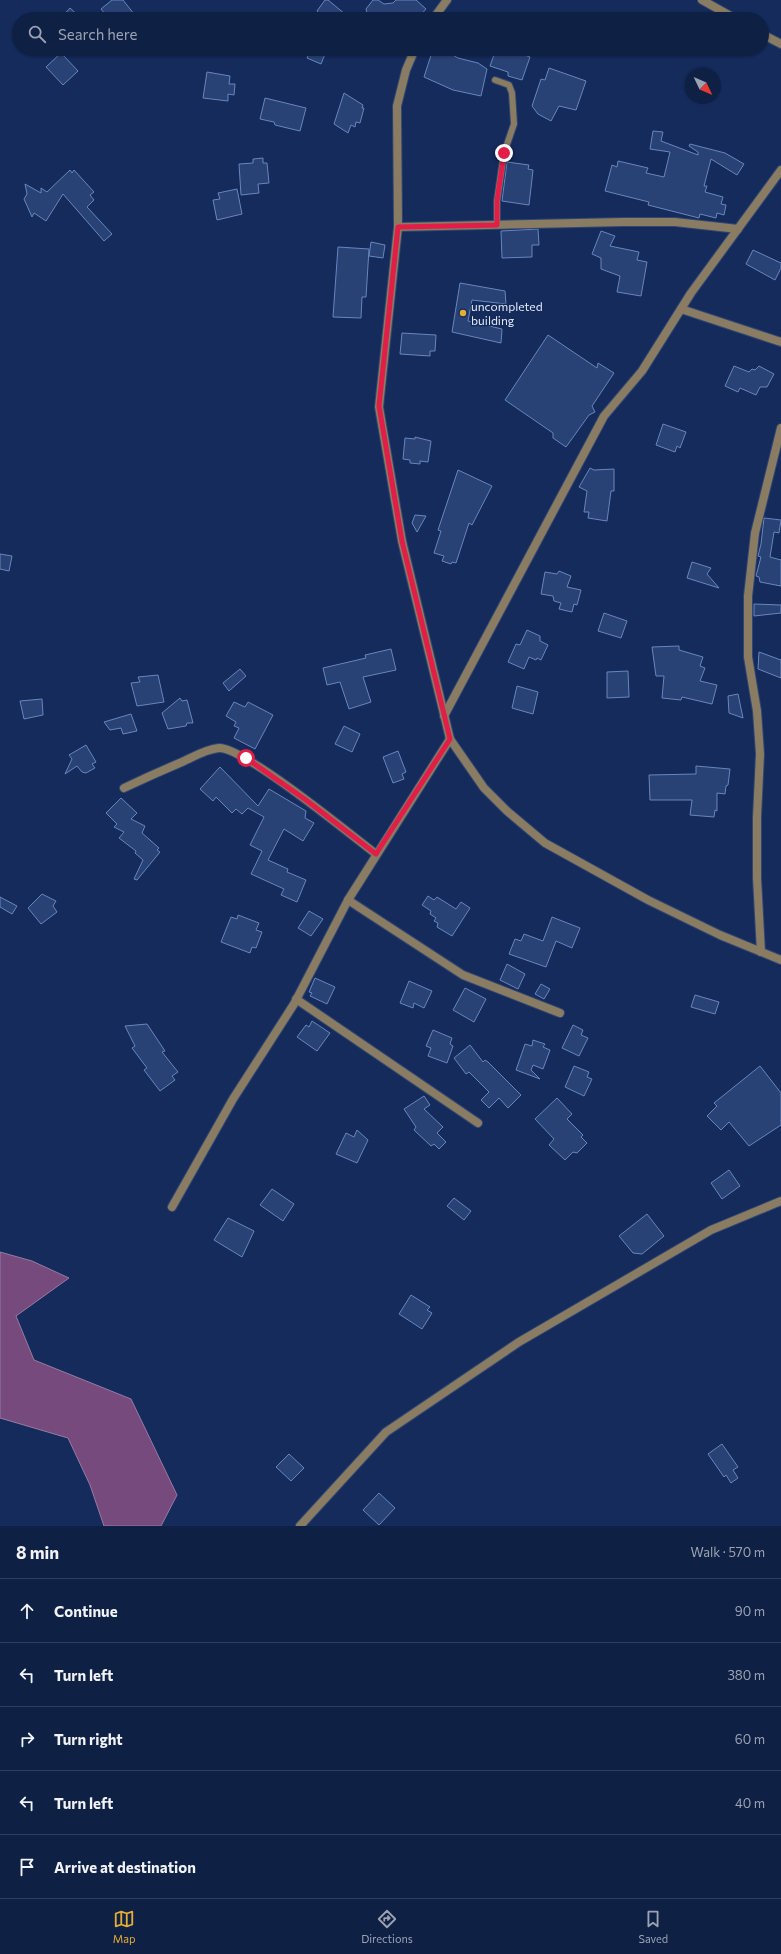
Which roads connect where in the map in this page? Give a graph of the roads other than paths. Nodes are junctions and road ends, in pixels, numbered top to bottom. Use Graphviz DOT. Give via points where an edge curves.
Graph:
graph roads {
  1 [pos="446,0"];
  2 [pos="702,0"];
  3 [pos="438,12"];
  4 [pos="723,12"];
  5 [pos="769,38"];
  6 [pos="781,44"];
  7 [pos="413,56"];
  8 [pos="496,80"];
  9 [pos="781,170"];
  10 [pos="497,225"];
  11 [pos="398,227"];
  12 [pos="738,229"];
  13 [pos="681,310"];
  14 [pos="781,342"];
  15 [pos="781,428"];
  16 [pos="444,716"];
  17 [pos="450,739"];
  18 [pos="124,788"];
  19 [pos="376,854"];
  20 [pos="348,900"];
  21 [pos="761,952"];
  22 [pos="781,960"];
  23 [pos="296,999"];
  24 [pos="560,1013"];
  25 [pos="478,1123"];
  26 [pos="781,1201"];
  27 [pos="172,1207"];
  28 [pos="300,1526"];
  1 -- 3 [label="street"];
  2 -- 4 [label="street"];
  5 -- 6 [label="street"];
  7 -- 11 [label="street" via="406,70 397,106"];
  8 -- 10 [label="lane" via="509,85 514,124 504,153 497,201"];
  9 -- 12 [label="street"];
  10 -- 11 [label="street"];
  10 -- 12 [label="street" via="675,222"];
  11 -- 16 [label="street" via="379,406 404,547"];
  12 -- 13 [label="street"];
  13 -- 14 [label="street"];
  13 -- 16 [label="street" via="642,371 604,416"];
  15 -- 21 [label="street" via="755,533 748,596 748,656 757,710 760,754 757,870"];
  16 -- 17 [label="street"];
  17 -- 19 [label="street"];
  17 -- 21 [label="street" via="484,788 545,843 648,900"];
  18 -- 19 [label="street" via="203,752 219,748 230,750 246,758 306,800"];
  19 -- 20 [label="street"];
  20 -- 23 [label="street"];
  20 -- 24 [label="street" via="463,975"];
  21 -- 22 [label="street"];
  23 -- 25 [label="street"];
  23 -- 27 [label="street" via="234,1099"];
  26 -- 28 [label="street" via="711,1230 519,1342 386,1432"];
}
